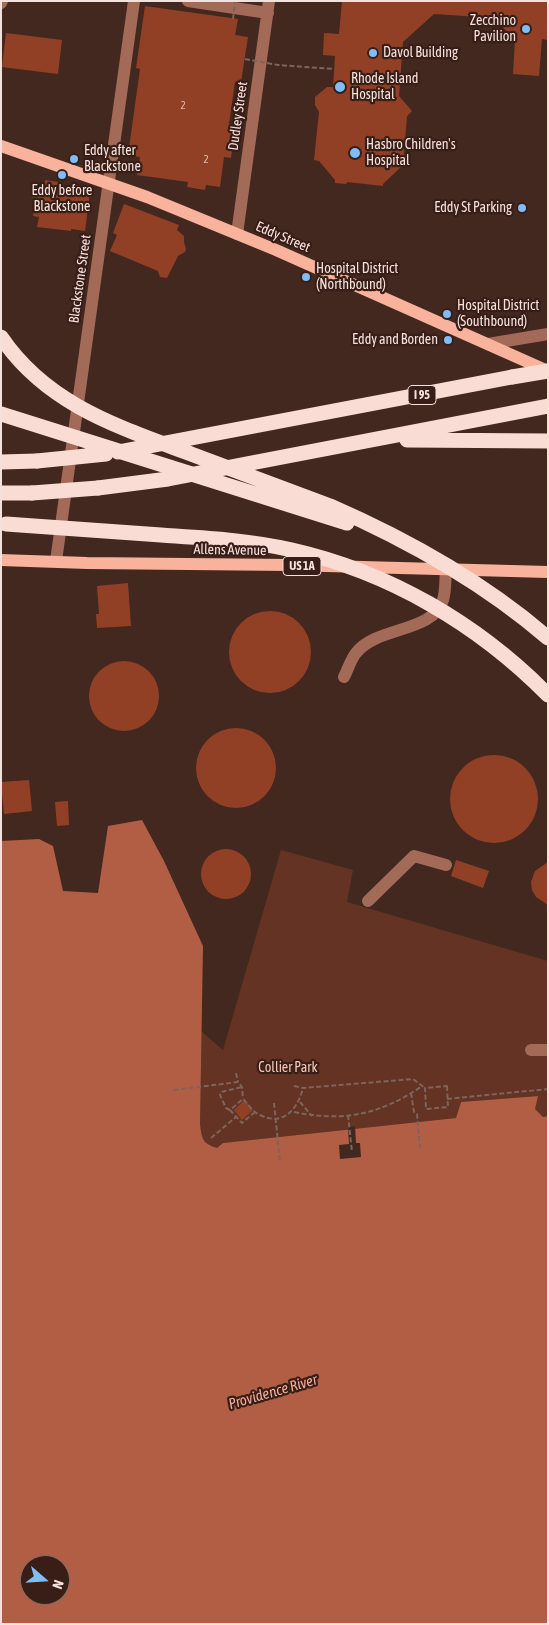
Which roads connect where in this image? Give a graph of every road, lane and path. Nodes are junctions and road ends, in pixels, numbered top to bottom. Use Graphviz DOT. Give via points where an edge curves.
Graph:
graph roads {
  1 [pos="134,1"];
  2 [pos="188,1"];
  3 [pos="235,1"];
  4 [pos="269,7"];
  5 [pos="233,19"];
  6 [pos="245,59"];
  7 [pos="334,69"];
  8 [pos="1,146"];
  9 [pos="109,184"];
  10 [pos="237,234"];
  11 [pos="548,334"];
  12 [pos="1,337"];
  13 [pos="488,344"];
  14 [pos="548,371"];
  15 [pos="548,406"];
  16 [pos="1,414"];
  17 [pos="376,439"];
  18 [pos="548,441"];
  19 [pos="1,462"];
  20 [pos="1,493"];
  21 [pos="4,524"];
  22 [pos="405,544"];
  23 [pos="1,560"];
  24 [pos="56,561"];
  25 [pos="446,570"];
  26 [pos="548,572"];
  27 [pos="548,638"];
  28 [pos="344,677"];
  29 [pos="548,696"];
  30 [pos="446,865"];
  31 [pos="368,901"];
  32 [pos="531,1050"];
  33 [pos="548,1050"];
  34 [pos="236,1073"];
  35 [pos="238,1082"];
  36 [pos="294,1086"];
  37 [pos="422,1086"];
  38 [pos="242,1087"];
  39 [pos="303,1088"];
  40 [pos="425,1088"];
  41 [pos="548,1089"];
  42 [pos="174,1090"];
  43 [pos="411,1093"];
  44 [pos="243,1098"];
  45 [pos="448,1099"];
  46 [pos="299,1102"];
  47 [pos="274,1103"];
  48 [pos="230,1110"];
  49 [pos="255,1112"];
  50 [pos="293,1112"];
  51 [pos="348,1115"];
  52 [pos="312,1116"];
  53 [pos="236,1117"];
  54 [pos="275,1118"];
  55 [pos="211,1138"];
  56 [pos="420,1148"];
  57 [pos="352,1152"];
  58 [pos="280,1162"];
  1 -- 9 [label="street, Blackstone Street"];
  2 -- 4 [label="street"];
  3 -- 5 [label="path, bridge"];
  4 -- 10 [label="street, Dudley Street"];
  6 -- 7 [label="path, bridge"];
  8 -- 9 [label="main road, Eddy Street"];
  9 -- 10 [label="main road, Eddy Street"];
  9 -- 24 [label="street, Blackstone Street"];
  10 -- 13 [label="main road, Eddy Street"];
  11 -- 13 [label="street"];
  12 -- 22 [label="highway, bridge" via="37,378 88,413 330,506"];
  13 -- 14 [label="main road, Eddy Street"];
  14 -- 19 [label="highway, I 95, bridge" via="106,454"];
  15 -- 17 [label="highway"];
  16 -- 22 [label="highway, bridge"];
  17 -- 18 [label="highway"];
  17 -- 20 [label="highway, bridge" via="168,479 98,488"];
  21 -- 29 [label="highway, bridge" via="228,540 286,549 334,562 394,585 432,605 504,655"];
  22 -- 27 [label="highway, bridge" via="480,586"];
  23 -- 24 [label="main road, Allens Avenue / US 1A"];
  24 -- 25 [label="main road, Allens Avenue / US 1A"];
  25 -- 26 [label="main road, Allens Avenue / US 1A"];
  25 -- 28 [label="street" via="443,600 437,611 422,622 375,638 356,652"];
  30 -- 31 [label="street" via="414,856"];
  32 -- 33 [label="street"];
  34 -- 35 [label="path"];
  35 -- 38 [label="path"];
  35 -- 42 [label="path"];
  36 -- 39 [label="path"];
  37 -- 39 [label="path" via="413,1079"];
  37 -- 40 [label="path"];
  37 -- 43 [label="path"];
  38 -- 44 [label="path"];
  38 -- 48 [label="path" via="221,1092 226,1108"];
  39 -- 46 [label="path"];
  40 -- 45 [label="path" via="447,1086"];
  40 -- 45 [label="path" via="426,1108 448,1107"];
  41 -- 45 [label="path"];
  43 -- 51 [label="path" via="385,1108"];
  43 -- 56 [label="path" via="417,1114"];
  44 -- 48 [label="path"];
  44 -- 49 [label="path"];
  46 -- 50 [label="path"];
  46 -- 52 [label="path"];
  47 -- 54 [label="path"];
  48 -- 53 [label="path"];
  49 -- 53 [label="path" via="242,1124"];
  49 -- 54 [label="path"];
  50 -- 52 [label="path"];
  50 -- 54 [label="path"];
  51 -- 52 [label="path"];
  51 -- 57 [label="path"];
  53 -- 55 [label="path"];
  54 -- 58 [label="path"];
}
